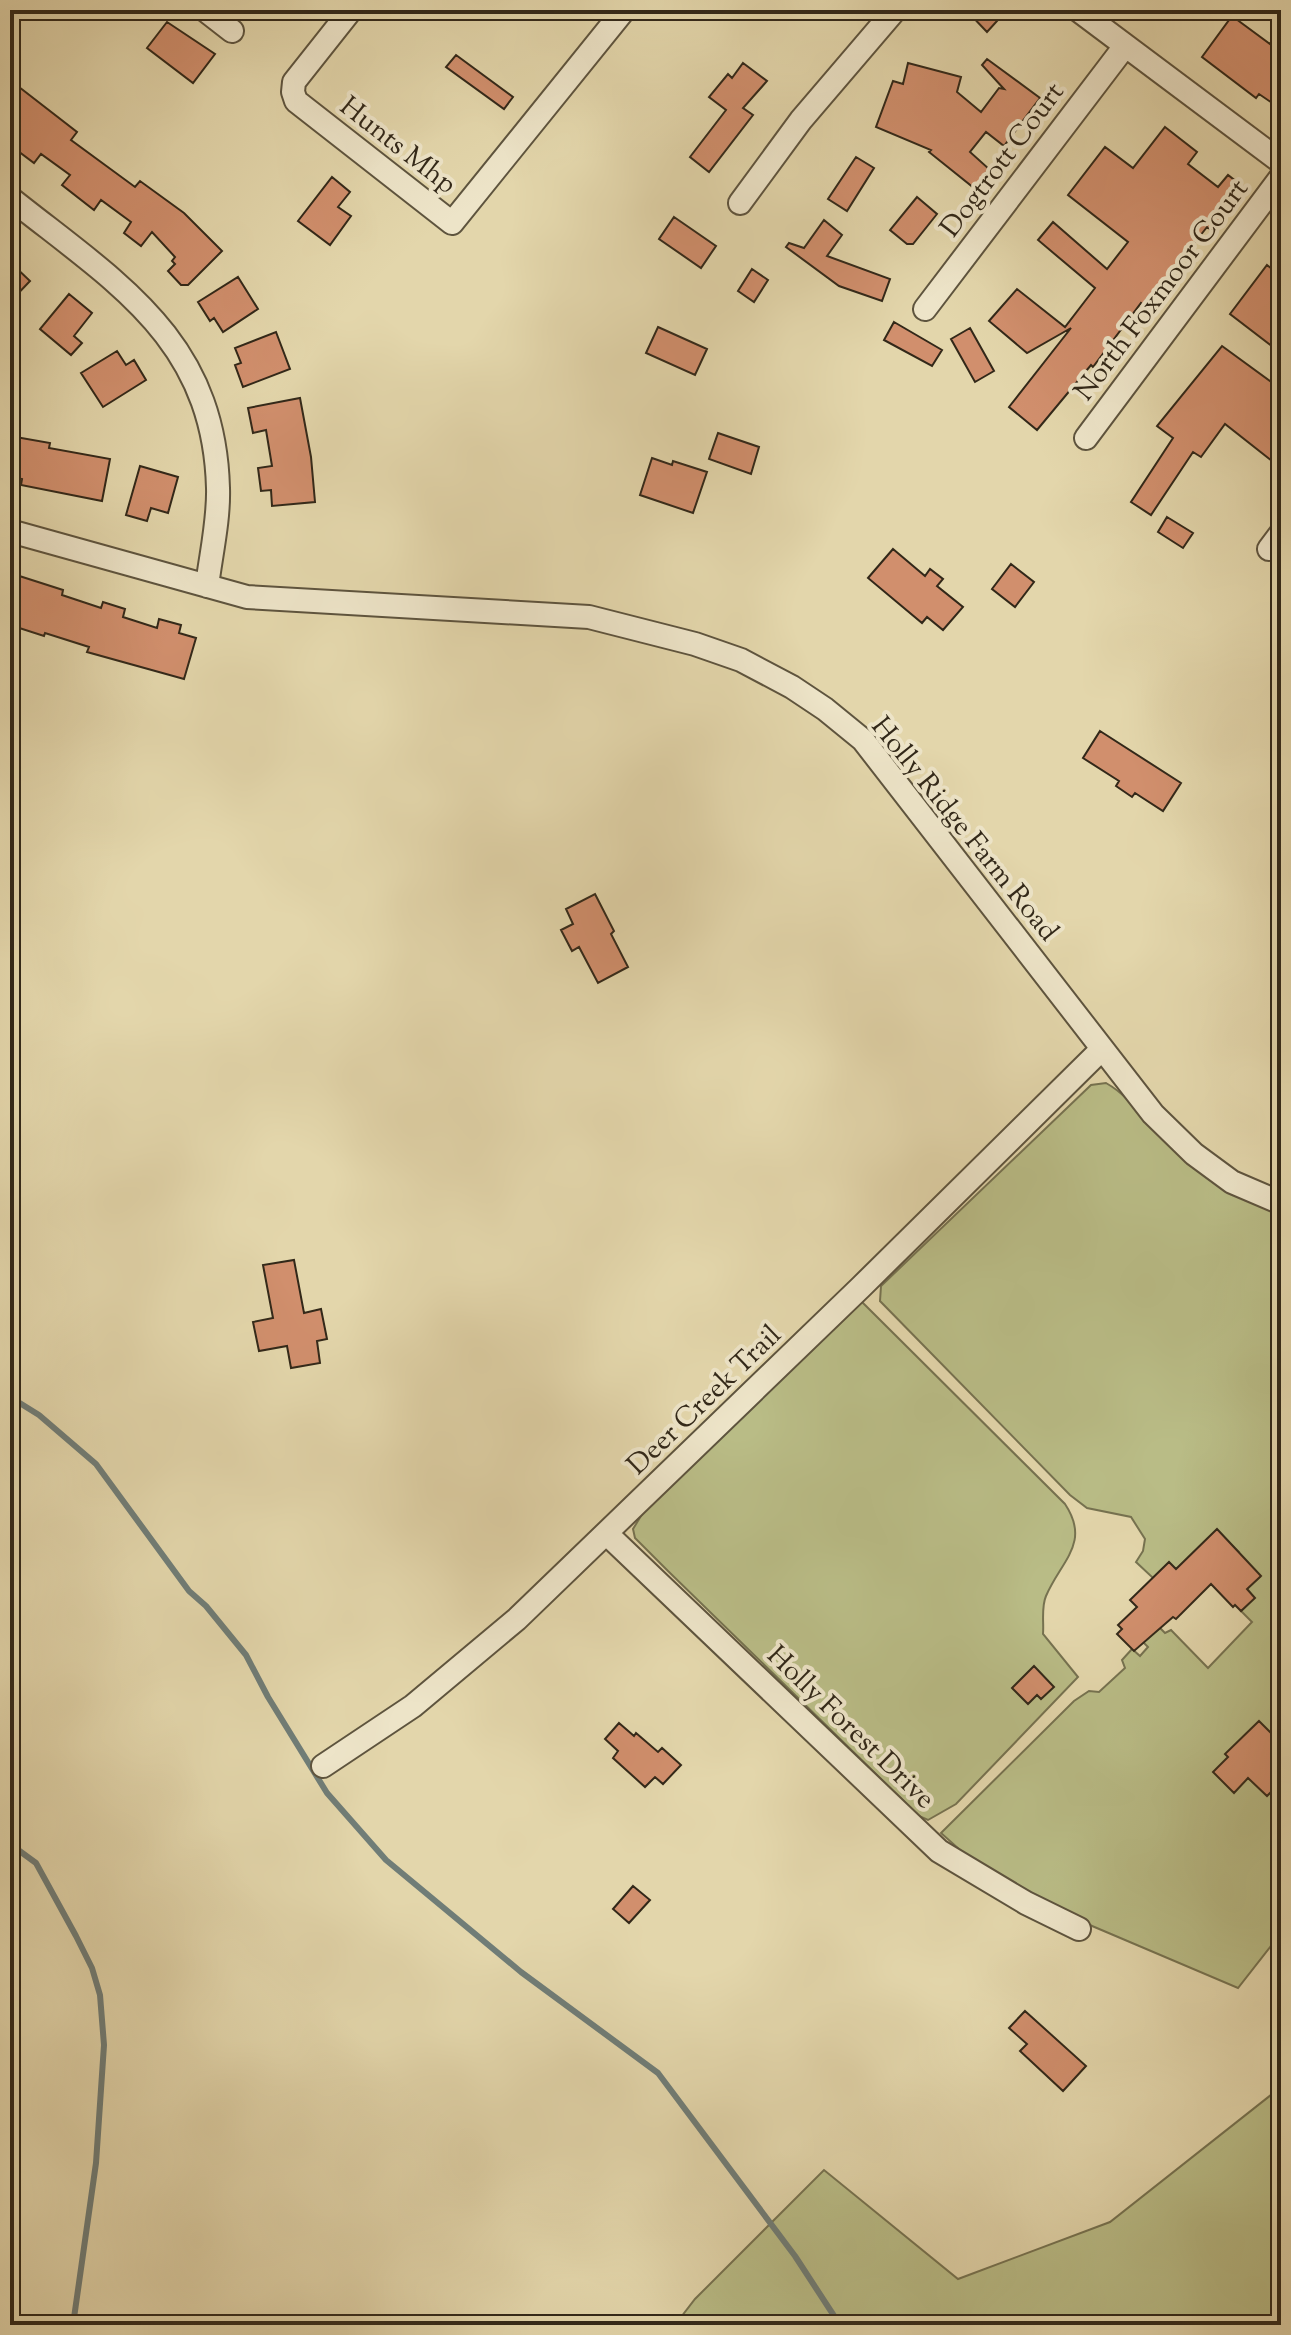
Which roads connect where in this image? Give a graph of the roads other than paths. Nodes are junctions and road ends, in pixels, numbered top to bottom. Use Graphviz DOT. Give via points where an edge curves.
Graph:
graph roads {
  1 [pos="205,10"];
  2 [pos="351,10"];
  3 [pos="624,10"];
  4 [pos="895,10"];
  5 [pos="1078,10"];
  6 [pos="232,31"];
  7 [pos="1125,46"];
  8 [pos="1281,162"];
  9 [pos="1281,177"];
  10 [pos="10,198"];
  11 [pos="740,203"];
  12 [pos="925,309"];
  13 [pos="1086,438"];
  14 [pos="10,531"];
  15 [pos="207,586"];
  16 [pos="1102,1049"];
  17 [pos="1281,1203"];
  18 [pos="607,1534"];
  19 [pos="323,1766"];
  20 [pos="1079,1929"];
  1 -- 6 [label="street"];
  2 -- 3 [label="street, Hunts Mhp" via="294,82 296,101 452,223"];
  4 -- 11 [label="street" via="801,120"];
  5 -- 7 [label="street"];
  7 -- 8 [label="street"];
  7 -- 12 [label="street, Dogtrott Court"];
  9 -- 13 [label="street, North Foxmoor Court"];
  10 -- 15 [label="street" via="119,283 180,351 214,441 218,491"];
  14 -- 15 [label="street, Holly Ridge Farm Road"];
  15 -- 16 [label="street, Holly Ridge Farm Road" via="247,597 589,617 695,644 754,667 803,694 863,740"];
  16 -- 17 [label="street, Holly Ridge Farm Road" via="1153,1114 1194,1154 1232,1182"];
  16 -- 18 [label="street, Deer Creek Trail"];
  18 -- 19 [label="street, Deer Creek Trail" via="413,1706"];
  18 -- 20 [label="street, Holly Forest Drive" via="939,1851"];
}
